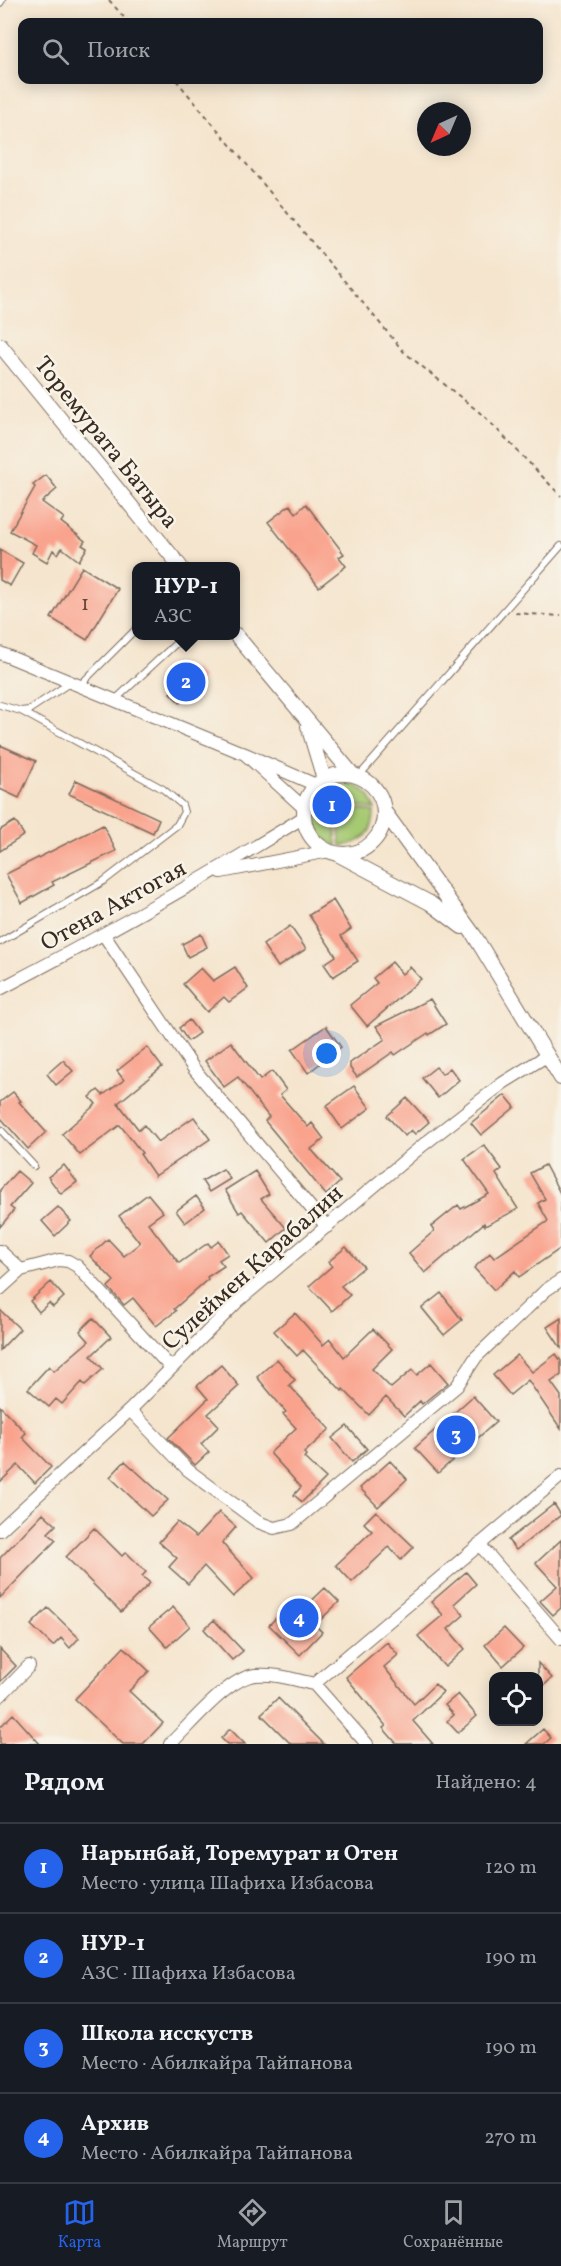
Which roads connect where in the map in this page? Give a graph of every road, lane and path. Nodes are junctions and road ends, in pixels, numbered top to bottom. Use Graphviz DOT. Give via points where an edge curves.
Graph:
graph roads {
  1 [pos="109,0"];
  2 [pos="125,18"];
  3 [pos="179,84"];
  4 [pos="0,345"];
  5 [pos="561,496"];
  6 [pos="561,546"];
  7 [pos="176,562"];
  8 [pos="503,612"];
  9 [pos="561,616"];
  10 [pos="132,632"];
  11 [pos="179,640"];
  12 [pos="240,640"];
  13 [pos="0,652"];
  14 [pos="76,683"];
  15 [pos="116,699"];
  16 [pos="0,705"];
  17 [pos="21,711"];
  18 [pos="306,721"];
  19 [pos="245,754"];
  20 [pos="356,776"];
  21 [pos="320,782"];
  22 [pos="384,811"];
  23 [pos="304,812"];
  24 [pos="334,853"];
  25 [pos="213,873"];
  26 [pos="104,935"];
  27 [pos="474,935"];
  28 [pos="0,942"];
  29 [pos="0,989"];
  30 [pos="548,1055"];
  31 [pos="561,1078"];
  32 [pos="0,1129"];
  33 [pos="34,1166"];
  34 [pos="327,1227"];
  35 [pos="0,1251"];
  36 [pos="21,1270"];
  37 [pos="561,1280"];
  38 [pos="0,1290"];
  39 [pos="171,1368"];
  40 [pos="130,1410"];
  41 [pos="561,1476"];
  42 [pos="0,1530"];
  43 [pos="479,1544"];
  44 [pos="561,1639"];
  45 [pos="29,1666"];
  46 [pos="314,1684"];
  47 [pos="0,1696"];
  48 [pos="170,1744"];
  49 [pos="368,1744"];
  1 -- 2 [label="path"];
  3 -- 5 [label="path" via="404,352 484,416"];
  4 -- 7 [label="street, Торемурата Батыра"];
  6 -- 8 [label="lane"];
  8 -- 9 [label="path"];
  8 -- 20 [label="lane"];
  10 -- 14 [label="lane"];
  11 -- 15 [label="lane"];
  12 -- 18 [label="street"];
  13 -- 14 [label="street"];
  14 -- 15 [label="street"];
  14 -- 17 [label="lane"];
  15 -- 19 [label="street"];
  16 -- 17 [label="lane"];
  17 -- 28 [label="lane" via="163,789 182,804 184,812 177,825 104,881"];
  18 -- 20 [label="street"];
  18 -- 21 [label="street"];
  19 -- 21 [label="street"];
  19 -- 23 [label="street"];
  20 -- 21 [label="street" via="341,774"];
  20 -- 22 [label="street" via="370,783 379,794"];
  21 -- 23 [label="street" via="310,792"];
  22 -- 24 [label="street" via="381,829 371,844 356,852"];
  22 -- 27 [label="street"];
  23 -- 24 [label="street" via="309,834 321,847"];
  23 -- 25 [label="street, Отена Актогая"];
  24 -- 25 [label="street, Отена Актогая"];
  24 -- 27 [label="street" via="430,903"];
  25 -- 26 [label="street, Отена Актогая"];
  26 -- 29 [label="street, Отена Актогая"];
  26 -- 34 [label="street" via="194,1069"];
  27 -- 30 [label="street"];
  30 -- 31 [label="street"];
  30 -- 34 [label="street, Сулеймен Карабалин" via="503,1083"];
  32 -- 33 [label="lane"];
  34 -- 39 [label="street, Сулеймен Карабалин" via="237,1302"];
  35 -- 36 [label="street"];
  36 -- 38 [label="street"];
  36 -- 39 [label="street" via="59,1260 76,1266"];
  37 -- 40 [label="street" via="476,1357 457,1386 292,1524 274,1528 258,1522 188,1470"];
  39 -- 40 [label="street, Сулеймен Карабалин"];
  40 -- 42 [label="street, Сулеймен Карабалин"];
  41 -- 43 [label="street"];
  43 -- 44 [label="street"];
  43 -- 46 [label="street"];
  45 -- 47 [label="street"];
  46 -- 48 [label="street" via="253,1675 231,1684"];
  46 -- 49 [label="street"];
}
